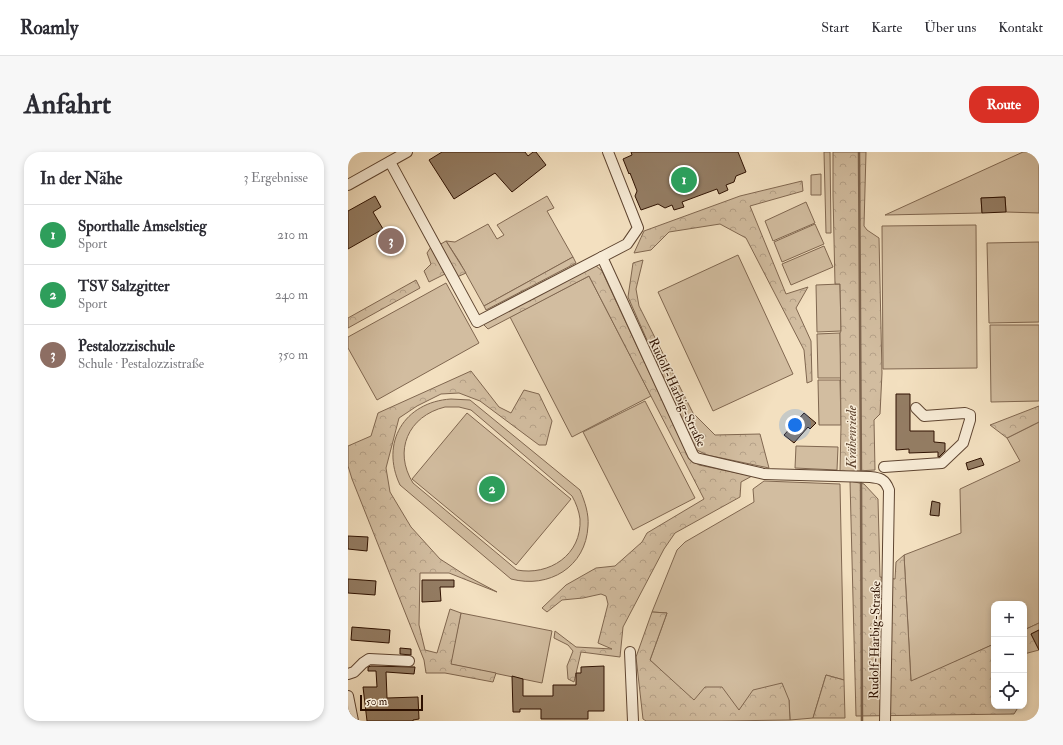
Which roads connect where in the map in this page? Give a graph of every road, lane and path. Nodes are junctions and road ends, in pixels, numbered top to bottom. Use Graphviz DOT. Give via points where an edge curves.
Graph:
graph roads {
  1 [pos="407,152"];
  2 [pos="608,152"];
  3 [pos="390,162"];
  4 [pos="348,185"];
  5 [pos="602,257"];
  6 [pos="916,408"];
  7 [pos="884,467"];
  8 [pos="630,652"];
  9 [pos="409,661"];
  10 [pos="348,674"];
  11 [pos="348,696"];
  12 [pos="353,721"];
  13 [pos="633,721"];
  14 [pos="885,721"];
  1 -- 3 [label="street"];
  2 -- 5 [label="street" via="638,228 627,244"];
  3 -- 4 [label="street"];
  3 -- 5 [label="street" via="477,322"];
  5 -- 14 [label="street, Rudolf-Harbig-Straße" via="696,458 764,474 870,477 883,480 887,484 889,490"];
  6 -- 7 [label="street" via="924,416 965,413 970,415 963,443 942,463"];
  8 -- 13 [label="street"];
  9 -- 10 [label="street" via="369,659"];
  11 -- 12 [label="street"];
}
